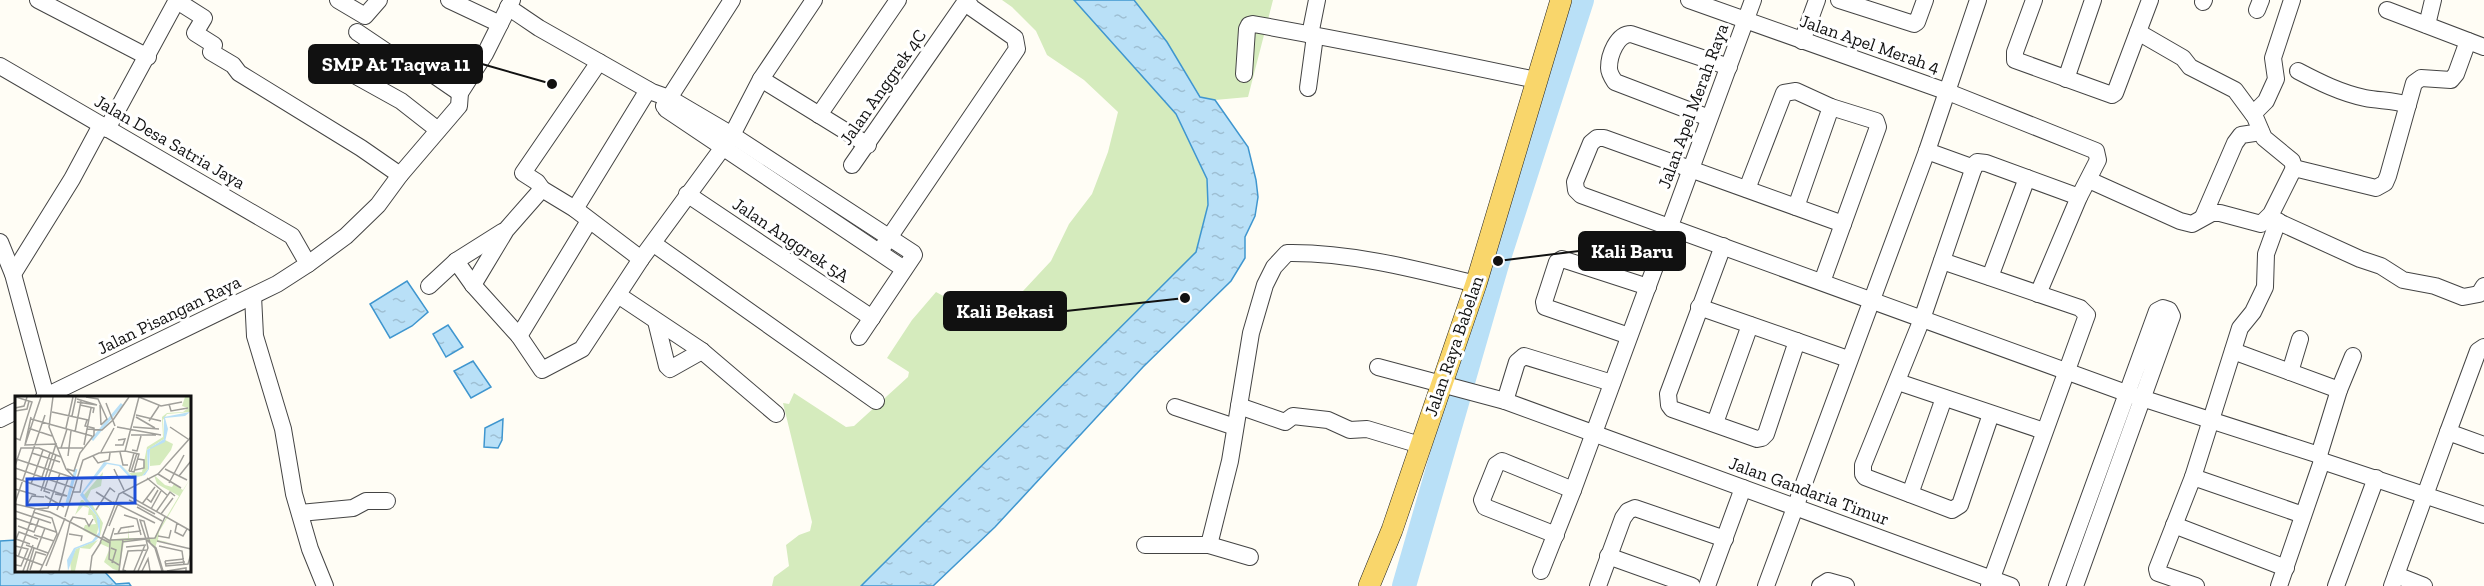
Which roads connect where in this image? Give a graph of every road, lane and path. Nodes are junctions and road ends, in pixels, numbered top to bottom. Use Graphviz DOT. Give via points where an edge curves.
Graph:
graph roads {
  1 [pos="38,0"];
  2 [pos="338,0"];
  3 [pos="379,0"];
  4 [pos="449,0"];
  5 [pos="732,0"];
  6 [pos="814,0"];
  7 [pos="898,0"];
  8 [pos="966,0"];
  9 [pos="1317,0"];
  10 [pos="1561,0"];
  11 [pos="1689,0"];
  12 [pos="1753,0"];
  13 [pos="1817,0"];
  14 [pos="1839,0"];
  15 [pos="1924,0"];
  16 [pos="1978,0"];
  17 [pos="2034,0"];
  18 [pos="2093,0"];
  19 [pos="2150,0"];
  20 [pos="2292,0"];
  21 [pos="2433,0"];
  22 [pos="172,2"];
  23 [pos="510,4"];
  24 [pos="2387,10"];
  25 [pos="1745,21"];
  26 [pos="500,24"];
  27 [pos="2427,25"];
  28 [pos="357,32"];
  29 [pos="2138,32"];
  30 [pos="1312,35"];
  31 [pos="1802,41"];
  32 [pos="2468,41"];
  33 [pos="2484,47"];
  34 [pos="243,53"];
  35 [pos="148,57"];
  36 [pos="599,62"];
  37 [pos="0,66"];
  38 [pos="338,66"];
  39 [pos="1729,67"];
  40 [pos="2298,71"];
  41 [pos="239,73"];
  42 [pos="1244,74"];
  43 [pos="761,79"];
  44 [pos="2066,79"];
  45 [pos="1536,80"];
  46 [pos="1308,88"];
  47 [pos="650,91"];
  48 [pos="460,93"];
  49 [pos="1948,93"];
  50 [pos="666,102"];
  51 [pos="2408,105"];
  52 [pos="1831,107"];
  53 [pos="2253,114"];
  54 [pos="819,115"];
  55 [pos="1709,118"];
  56 [pos="104,127"];
  57 [pos="438,130"];
  58 [pos="2261,132"];
  59 [pos="727,141"];
  60 [pos="867,145"];
  61 [pos="1927,151"];
  62 [pos="852,165"];
  63 [pos="1974,168"];
  64 [pos="2294,168"];
  65 [pos="1691,169"];
  66 [pos="400,175"];
  67 [pos="2234,175"];
  68 [pos="2027,178"];
  69 [pos="2089,180"];
  70 [pos="542,189"];
  71 [pos="1747,189"];
  72 [pos="687,194"];
  73 [pos="2079,198"];
  74 [pos="1796,207"];
  75 [pos="574,209"];
  76 [pos="2207,215"];
  77 [pos="2273,219"];
  78 [pos="589,221"];
  79 [pos="1843,224"];
  80 [pos="1670,226"];
  81 [pos="506,230"];
  82 [pos="891,237"];
  83 [pos="0,242"];
  84 [pos="654,244"];
  85 [pos="1723,246"];
  86 [pos="880,251"];
  87 [pos="641,260"];
  88 [pos="456,261"];
  89 [pos="1942,261"];
  90 [pos="308,264"];
  91 [pos="904,268"];
  92 [pos="13,274"];
  93 [pos="1990,277"];
  94 [pos="1822,282"];
  95 [pos="1476,284"];
  96 [pos="473,285"];
  97 [pos="429,286"];
  98 [pos="2484,286"];
  99 [pos="1648,287"];
  100 [pos="618,294"];
  101 [pos="2038,294"];
  102 [pos="253,296"];
  103 [pos="1872,300"];
  104 [pos="1699,307"];
  105 [pos="872,318"];
  106 [pos="1922,319"];
  107 [pos="656,321"];
  108 [pos="1750,325"];
  109 [pos="519,336"];
  110 [pos="1629,336"];
  111 [pos="859,337"];
  112 [pos="2300,339"];
  113 [pos="1797,341"];
  114 [pos="2484,348"];
  115 [pos="702,351"];
  116 [pos="2233,351"];
  117 [pos="2353,356"];
  118 [pos="1848,359"];
  119 [pos="1378,367"];
  120 [pos="2067,372"];
  121 [pos="2290,372"];
  122 [pos="1898,382"];
  123 [pos="1443,383"];
  124 [pos="1612,383"];
  125 [pos="2339,390"];
  126 [pos="45,396"];
  127 [pos="2134,396"];
  128 [pos="1944,398"];
  129 [pos="876,401"];
  130 [pos="1505,401"];
  131 [pos="1239,406"];
  132 [pos="1175,407"];
  133 [pos="15,412"];
  134 [pos="776,414"];
  135 [pos="1991,414"];
  136 [pos="0,419"];
  137 [pos="2212,421"];
  138 [pos="1715,423"];
  139 [pos="1235,427"];
  140 [pos="2043,431"];
  141 [pos="2448,432"];
  142 [pos="1594,433"];
  143 [pos="1420,445"];
  144 [pos="2484,445"];
  145 [pos="2320,458"];
  146 [pos="2193,477"];
  147 [pos="2376,478"];
  148 [pos="1743,488"];
  149 [pos="1573,490"];
  150 [pos="1910,494"];
  151 [pos="2424,494"];
  152 [pos="387,501"];
  153 [pos="1795,507"];
  154 [pos="300,513"];
  155 [pos="2303,515"];
  156 [pos="2484,515"];
  157 [pos="2174,525"];
  158 [pos="1556,535"];
  159 [pos="1725,539"];
  160 [pos="1146,544"];
  161 [pos="1209,545"];
  162 [pos="1608,556"];
  163 [pos="1250,557"];
  164 [pos="2286,568"];
  165 [pos="1541,571"];
  166 [pos="2394,581"];
  167 [pos="1990,583"];
  168 [pos="325,586"];
  169 [pos="1369,586"];
  170 [pos="1598,586"];
  171 [pos="1692,586"];
  172 [pos="1707,586"];
  173 [pos="1766,586"];
  174 [pos="1820,586"];
  175 [pos="1846,586"];
  176 [pos="2011,586"];
  177 [pos="2057,586"];
  178 [pos="2075,586"];
  179 [pos="2196,586"];
  180 [pos="2279,586"];
  181 [pos="2336,586"];
  182 [pos="2424,586"];
  1 -- 35 [label="street"];
  2 -- 3 [label="street" via="365,16"];
  4 -- 26 [label="street"];
  5 -- 50 [label="street"];
  6 -- 43 [label="street"];
  7 -- 54 [label="street"];
  8 -- 60 [label="street, Jalan Anggrek 4C"];
  8 -- 82 [label="street" via="1015,38 1017,49"];
  9 -- 30 [label="street"];
  10 -- 45 [label="main road, Jalan Raya Babelan"];
  11 -- 25 [label="street, Jalan Apel Merah 4"];
  12 -- 25 [label="street, Jalan Apel Merah Raya"];
  13 -- 31 [label="street"];
  14 -- 15 [label="street" via="1914,24"];
  16 -- 49 [label="street"];
  17 -- 44 [label="street" via="2015,60"];
  18 -- 44 [label="street"];
  19 -- 29 [label="street"];
  20 -- 53 [label="street" via="2273,58 2276,79 2266,101"];
  21 -- 27 [label="street"];
  22 -- 35 [label="street"];
  22 -- 41 [label="street" via="202,15 195,33 214,45 211,52 233,64"];
  23 -- 26 [label="street, Jalan Pisangan Raya"];
  23 -- 36 [label="street" via="539,28"];
  24 -- 27 [label="street"];
  25 -- 31 [label="street, Jalan Apel Merah 4"];
  25 -- 39 [label="street, Jalan Apel Merah Raya"];
  26 -- 48 [label="street, Jalan Pisangan Raya"];
  27 -- 32 [label="street"];
  28 -- 48 [label="street" via="412,69 425,69"];
  29 -- 44 [label="street" via="2114,94"];
  29 -- 53 [label="street" via="2183,58 2190,67 2231,87"];
  30 -- 42 [label="street" via="1249,25"];
  30 -- 45 [label="street"];
  30 -- 46 [label="street"];
  31 -- 49 [label="street, Jalan Apel Merah 4"];
  32 -- 33 [label="street"];
  32 -- 51 [label="street" via="2453,78 2418,79"];
  34 -- 41 [label="street"];
  35 -- 56 [label="street"];
  36 -- 47 [label="street"];
  36 -- 70 [label="street" via="523,172"];
  37 -- 56 [label="street, Jalan Desa Satria Jaya"];
  38 -- 57 [label="street" via="401,101"];
  39 -- 55 [label="street, Jalan Apel Merah Raya"];
  39 -- 55 [label="street" via="1631,34 1618,38 1609,69 1615,82"];
  40 -- 51 [label="street" via="2326,86 2363,98"];
  41 -- 66 [label="street"];
  43 -- 54 [label="street"];
  43 -- 59 [label="street"];
  45 -- 95 [label="main road, Jalan Raya Babelan"];
  47 -- 50 [label="street"];
  47 -- 75 [label="street"];
  48 -- 57 [label="street, Jalan Pisangan Raya" via="459,106"];
  49 -- 61 [label="street"];
  49 -- 69 [label="street, Jalan Apel Merah 4" via="2096,151 2099,158"];
  50 -- 59 [label="street"];
  51 -- 64 [label="street" via="2388,176 2381,186 2366,187"];
  52 -- 71 [label="street" via="1796,91 1784,93"];
  52 -- 74 [label="street"];
  52 -- 79 [label="street" via="1878,124"];
  53 -- 58 [label="street"];
  54 -- 60 [label="street"];
  55 -- 65 [label="street, Jalan Apel Merah Raya"];
  56 -- 90 [label="street, Jalan Desa Satria Jaya" via="292,236"];
  56 -- 92 [label="street"];
  57 -- 66 [label="street, Jalan Pisangan Raya"];
  58 -- 64 [label="street" via="2292,161"];
  58 -- 76 [label="street" via="2241,135 2235,142"];
  59 -- 72 [label="street"];
  59 -- 82 [label="street"];
  59 -- 86 [label="street"];
  60 -- 62 [label="street, Jalan Anggrek 4C"];
  61 -- 63 [label="street"];
  61 -- 103 [label="street"];
  63 -- 68 [label="street" via="1981,162"];
  63 -- 89 [label="street"];
  64 -- 77 [label="street"];
  65 -- 71 [label="street"];
  65 -- 80 [label="street, Jalan Apel Merah Raya"];
  65 -- 80 [label="street" via="1597,138 1591,143 1575,182 1581,195"];
  66 -- 90 [label="street, Jalan Pisangan Raya" via="378,205 346,236"];
  67 -- 76 [label="street"];
  68 -- 73 [label="street"];
  68 -- 93 [label="street"];
  69 -- 73 [label="street, Jalan Apel Merah 4"];
  69 -- 76 [label="street" via="2180,221 2195,224"];
  70 -- 75 [label="street"];
  70 -- 81 [label="street"];
  71 -- 74 [label="street"];
  72 -- 84 [label="street"];
  72 -- 105 [label="street, Jalan Anggrek 5A"];
  73 -- 101 [label="street, Jalan Apel Merah 4"];
  74 -- 79 [label="street"];
  75 -- 78 [label="street"];
  76 -- 77 [label="street" via="2229,215 2259,224"];
  77 -- 98 [label="street" via="2414,283 2463,297 2479,294"];
  77 -- 116 [label="street" via="2265,287 2240,328"];
  78 -- 87 [label="street"];
  78 -- 109 [label="street"];
  79 -- 94 [label="street"];
  80 -- 85 [label="street"];
  80 -- 99 [label="street, Jalan Apel Merah Raya"];
  81 -- 88 [label="street"];
  81 -- 96 [label="street"];
  82 -- 86 [label="street"];
  82 -- 91 [label="street" via="914,255"];
  83 -- 92 [label="street"];
  84 -- 87 [label="street"];
  84 -- 129 [label="street"];
  85 -- 94 [label="street"];
  85 -- 104 [label="street"];
  86 -- 91 [label="street"];
  87 -- 100 [label="street"];
  88 -- 96 [label="street"];
  88 -- 97 [label="street"];
  89 -- 93 [label="street"];
  89 -- 106 [label="street"];
  90 -- 102 [label="street, Jalan Pisangan Raya"];
  91 -- 105 [label="street"];
  92 -- 126 [label="street"];
  93 -- 101 [label="street"];
  94 -- 103 [label="street"];
  95 -- 123 [label="main road, Jalan Raya Babelan"];
  95 -- 131 [label="street" via="1362,260 1287,253 1265,285 1251,333"];
  96 -- 109 [label="street"];
  99 -- 110 [label="street, Jalan Apel Merah Raya"];
  99 -- 110 [label="street" via="1562,259 1557,262 1545,307"];
  100 -- 107 [label="street"];
  100 -- 109 [label="street" via="582,349 542,370"];
  101 -- 120 [label="street" via="2080,308 2087,315"];
  102 -- 126 [label="street, Jalan Pisangan Raya"];
  102 -- 154 [label="street" via="255,336 283,429"];
  103 -- 106 [label="street"];
  103 -- 118 [label="street"];
  104 -- 108 [label="street"];
  104 -- 138 [label="street" via="1667,398 1672,409"];
  105 -- 111 [label="street"];
  106 -- 120 [label="street"];
  106 -- 122 [label="street"];
  107 -- 115 [label="street"];
  107 -- 115 [label="street" via="670,369"];
  108 -- 113 [label="street"];
  108 -- 138 [label="street"];
  110 -- 124 [label="street, Jalan Apel Merah Raya"];
  112 -- 121 [label="street"];
  113 -- 118 [label="street"];
  113 -- 138 [label="street" via="1765,436 1757,439"];
  114 -- 141 [label="street" via="2478,351"];
  115 -- 134 [label="street"];
  116 -- 121 [label="street"];
  116 -- 137 [label="street"];
  117 -- 125 [label="street"];
  118 -- 153 [label="street"];
  119 -- 123 [label="street, Jalan Gandaria Timur"];
  120 -- 127 [label="street"];
  120 -- 140 [label="street"];
  121 -- 125 [label="street"];
  122 -- 128 [label="street"];
  122 -- 150 [label="street" via="1863,470 1866,477"];
  123 -- 130 [label="street, Jalan Gandaria Timur"];
  123 -- 143 [label="main road, Jalan Raya Babelan"];
  124 -- 130 [label="street" via="1524,356 1517,362"];
  124 -- 142 [label="street, Jalan Apel Merah Raya"];
  125 -- 145 [label="street"];
  127 -- 137 [label="street"];
  127 -- 177 [label="street"];
  127 -- 178 [label="street"];
  128 -- 135 [label="street"];
  128 -- 150 [label="street"];
  130 -- 142 [label="street, Jalan Gandaria Timur"];
  131 -- 139 [label="street"];
  131 -- 143 [label="street" via="1285,422 1293,416 1328,420 1350,430 1367,429"];
  132 -- 139 [label="street"];
  133 -- 136 [label="street"];
  135 -- 140 [label="street"];
  135 -- 150 [label="street" via="1957,508 1952,510"];
  137 -- 145 [label="street"];
  137 -- 146 [label="street"];
  139 -- 161 [label="street"];
  140 -- 167 [label="street"];
  141 -- 144 [label="street"];
  141 -- 151 [label="street"];
  142 -- 148 [label="street, Jalan Gandaria Timur"];
  142 -- 149 [label="street, Jalan Apel Merah Raya"];
  143 -- 169 [label="main road, Jalan Raya Babelan"];
  145 -- 147 [label="street"];
  145 -- 155 [label="street"];
  146 -- 155 [label="street"];
  146 -- 157 [label="street"];
  147 -- 151 [label="street"];
  147 -- 181 [label="street"];
  148 -- 153 [label="street, Jalan Gandaria Timur"];
  148 -- 159 [label="street"];
  149 -- 158 [label="street, Jalan Apel Merah Raya"];
  149 -- 158 [label="street" via="1502,461 1496,465 1482,500 1485,507"];
  151 -- 156 [label="street"];
  151 -- 166 [label="street"];
  152 -- 154 [label="street"];
  153 -- 167 [label="street, Jalan Gandaria Timur"];
  153 -- 173 [label="street"];
  154 -- 168 [label="street"];
  155 -- 164 [label="street"];
  157 -- 164 [label="street"];
  157 -- 179 [label="street" via="2157,572"];
  158 -- 165 [label="street, Jalan Apel Merah Raya"];
  159 -- 162 [label="street" via="1635,508 1625,513"];
  159 -- 172 [label="street"];
  160 -- 161 [label="street"];
  161 -- 163 [label="street"];
  162 -- 170 [label="street"];
  162 -- 171 [label="street"];
  164 -- 180 [label="street"];
  166 -- 182 [label="street"];
  167 -- 176 [label="street, Jalan Gandaria Timur"];
  174 -- 175 [label="street" via="1828,581"];
}
